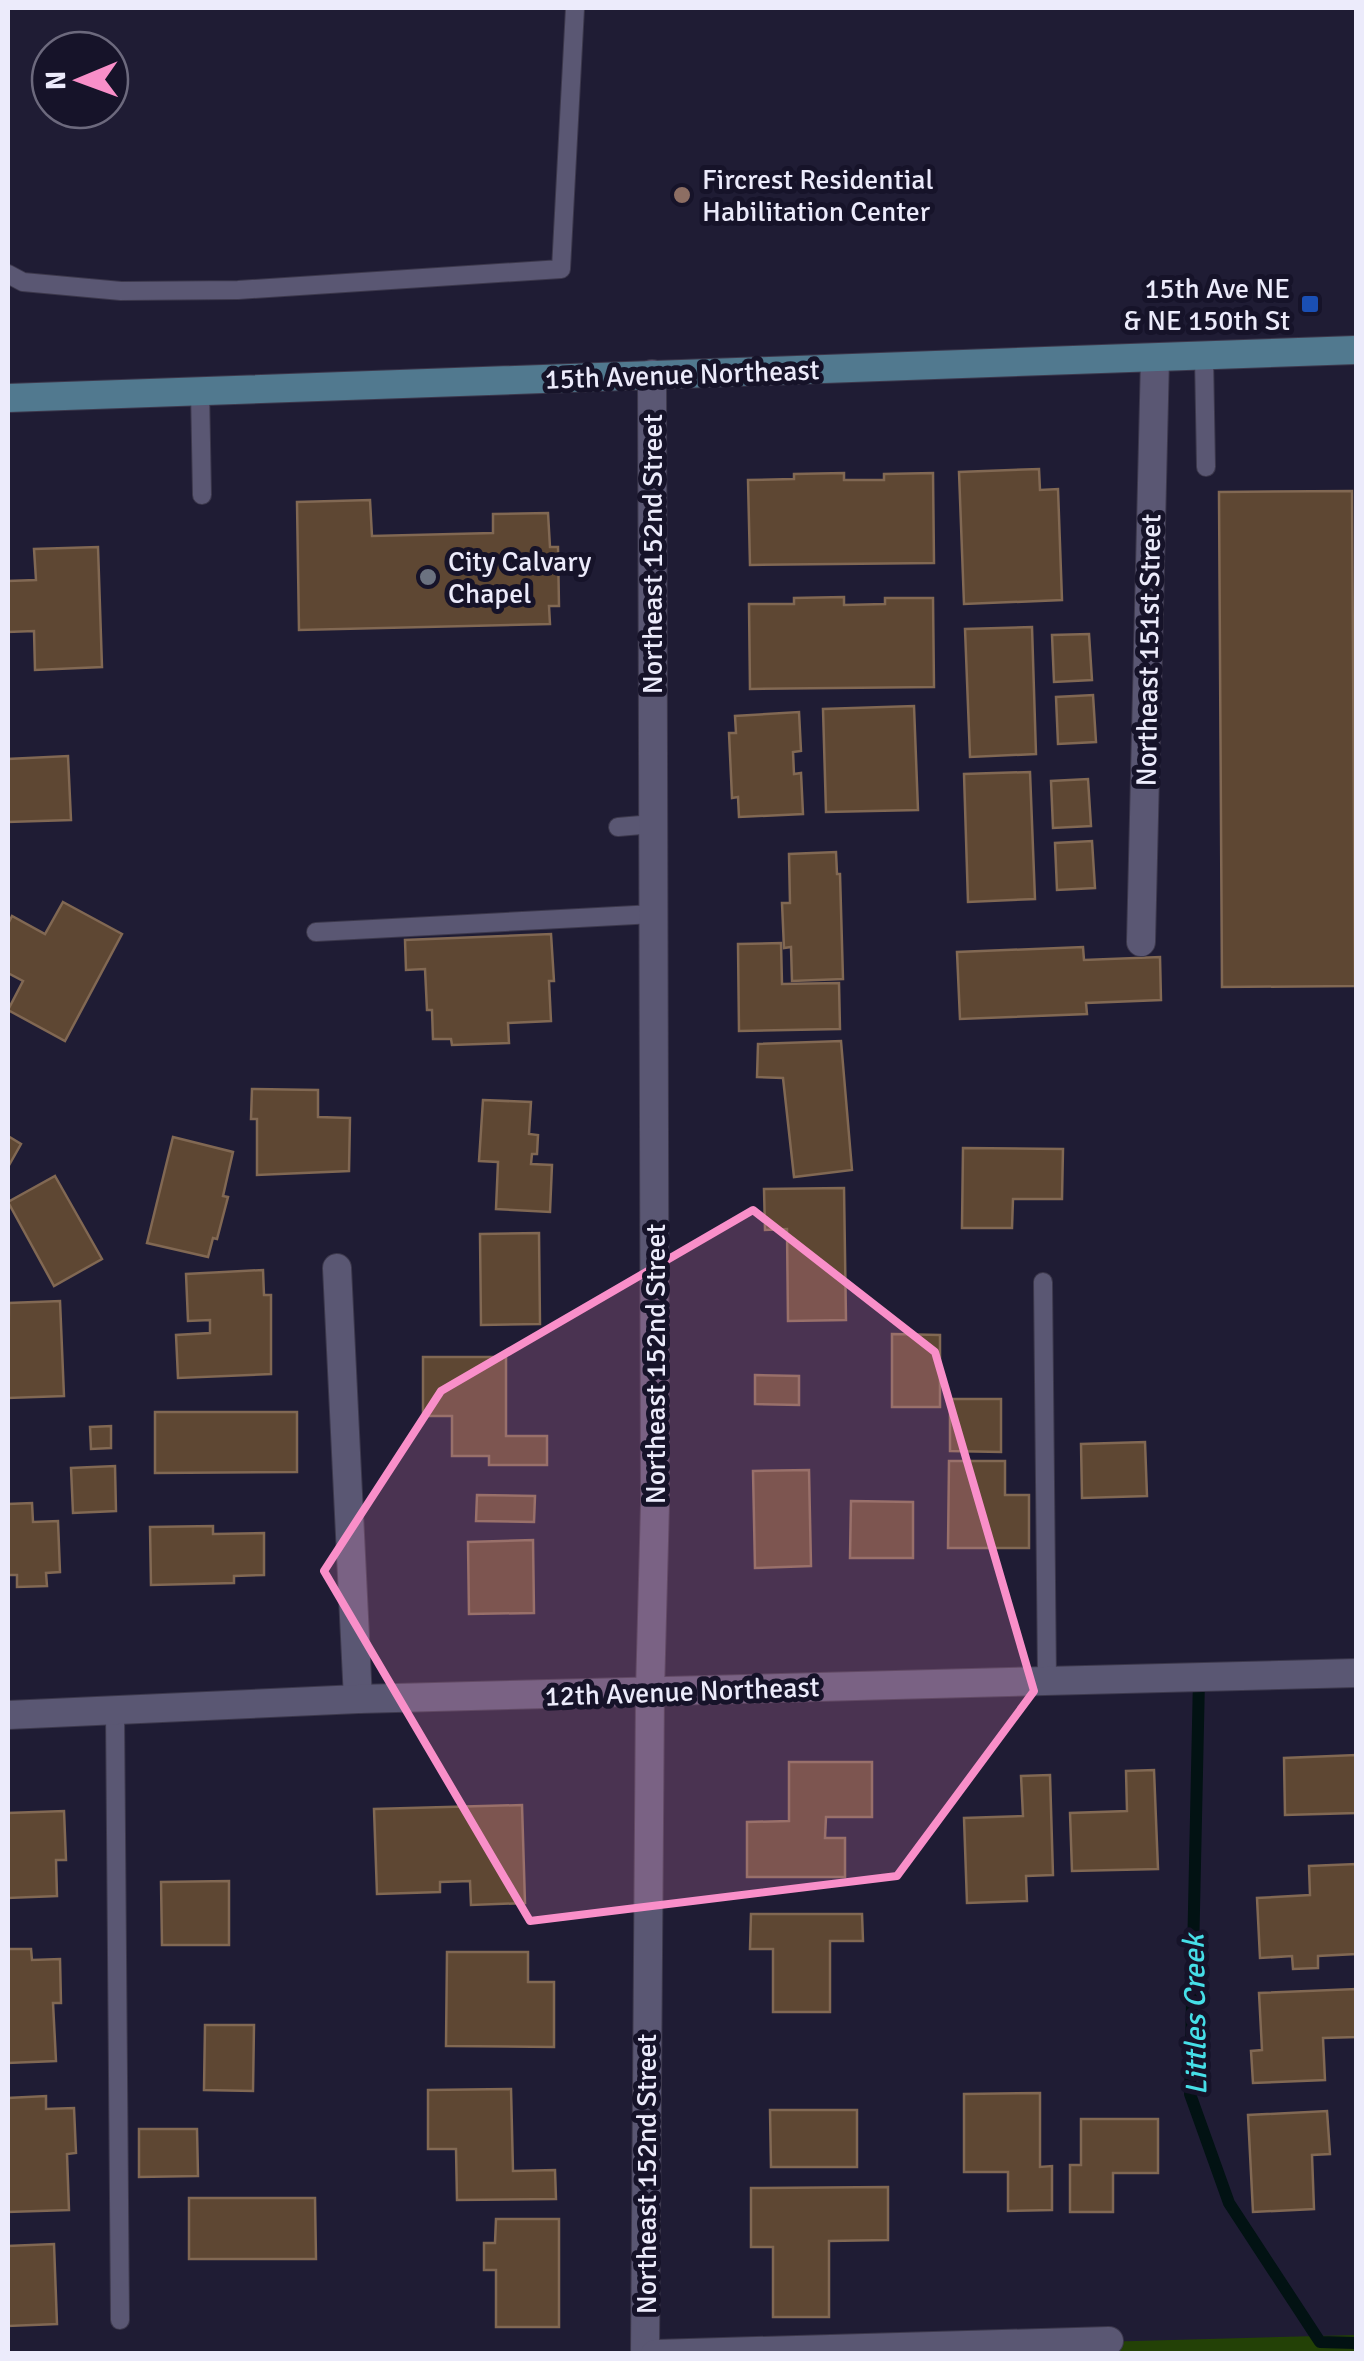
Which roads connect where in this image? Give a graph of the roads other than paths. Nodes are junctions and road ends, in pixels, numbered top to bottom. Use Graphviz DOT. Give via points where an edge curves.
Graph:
graph roads {
  1 [pos="575,8"];
  2 [pos="8,274"];
  3 [pos="1356,350"];
  4 [pos="1204,356"];
  5 [pos="1155,358"];
  6 [pos="652,374"];
  7 [pos="200,390"];
  8 [pos="8,398"];
  9 [pos="1206,467"];
  10 [pos="202,494"];
  11 [pos="654,824"];
  12 [pos="618,827"];
  13 [pos="654,914"];
  14 [pos="316,932"];
  15 [pos="1142,942"];
  16 [pos="337,1268"];
  17 [pos="1044,1282"];
  18 [pos="1356,1673"];
  19 [pos="1047,1680"];
  20 [pos="650,1692"];
  21 [pos="358,1699"];
  22 [pos="116,1711"];
  23 [pos="8,1716"];
  24 [pos="120,2320"];
  25 [pos="1109,2341"];
  26 [pos="645,2354"];
  27 [pos="655,2354"];
  1 -- 2 [label="lane" via="560,269 238,290 121,291 23,282"];
  3 -- 4 [label="main road, 15th Avenue Northeast"];
  4 -- 5 [label="main road, 15th Avenue Northeast"];
  4 -- 9 [label="lane"];
  5 -- 6 [label="main road, 15th Avenue Northeast"];
  5 -- 15 [label="street, Northeast 151st Street"];
  6 -- 7 [label="main road, 15th Avenue Northeast"];
  6 -- 11 [label="street, Northeast 152nd Street"];
  7 -- 8 [label="main road, 15th Avenue Northeast"];
  7 -- 10 [label="lane"];
  11 -- 12 [label="lane"];
  11 -- 13 [label="street, Northeast 152nd Street"];
  13 -- 14 [label="lane"];
  13 -- 20 [label="street, Northeast 152nd Street"];
  16 -- 21 [label="street"];
  17 -- 19 [label="lane"];
  18 -- 19 [label="street, 12th Avenue Northeast"];
  19 -- 20 [label="street, 12th Avenue Northeast"];
  20 -- 21 [label="street, 12th Avenue Northeast"];
  20 -- 26 [label="street, Northeast 152nd Street"];
  21 -- 22 [label="street, 12th Avenue Northeast"];
  22 -- 23 [label="street, 12th Avenue Northeast"];
  22 -- 24 [label="lane"];
  25 -- 27 [label="street"];
}
